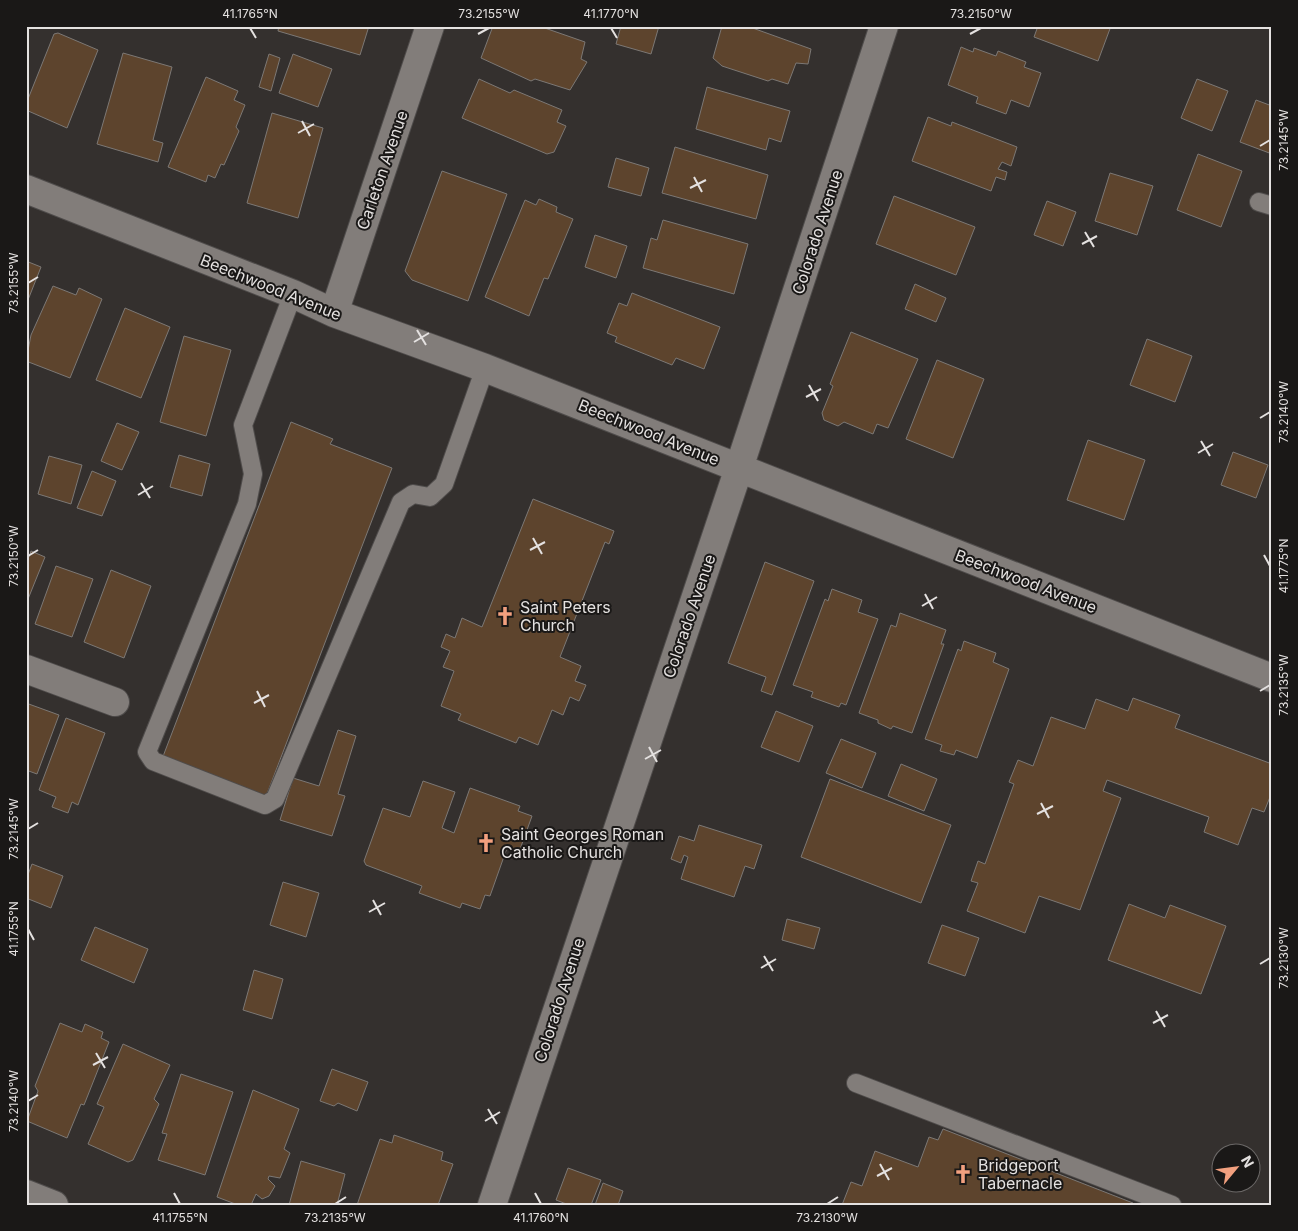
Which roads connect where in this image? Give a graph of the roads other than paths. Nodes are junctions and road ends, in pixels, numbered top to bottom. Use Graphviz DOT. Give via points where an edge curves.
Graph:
graph roads {
  1 [pos="430,26"];
  2 [pos="884,26"];
  3 [pos="26,189"];
  4 [pos="292,294"];
  5 [pos="334,313"];
  6 [pos="485,368"];
  7 [pos="739,468"];
  8 [pos="26,669"];
  9 [pos="1272,678"];
  10 [pos="115,702"];
  11 [pos="856,1083"];
  12 [pos="26,1194"];
  13 [pos="54,1205"];
  14 [pos="492,1205"];
  15 [pos="1172,1205"];
  1 -- 5 [label="street, Carleton Avenue"];
  2 -- 7 [label="street, Colorado Avenue"];
  3 -- 4 [label="street, Beechwood Avenue"];
  4 -- 5 [label="street, Beechwood Avenue"];
  4 -- 6 [label="lane" via="243,425 252,474 247,504 148,752 153,761 265,804 275,799 401,502 413,494 430,496 444,484"];
  5 -- 6 [label="street, Beechwood Avenue"];
  6 -- 7 [label="street, Beechwood Avenue"];
  7 -- 9 [label="street, Beechwood Avenue"];
  7 -- 14 [label="street, Colorado Avenue"];
  8 -- 10 [label="street"];
  11 -- 15 [label="lane"];
  12 -- 13 [label="street"];
}
